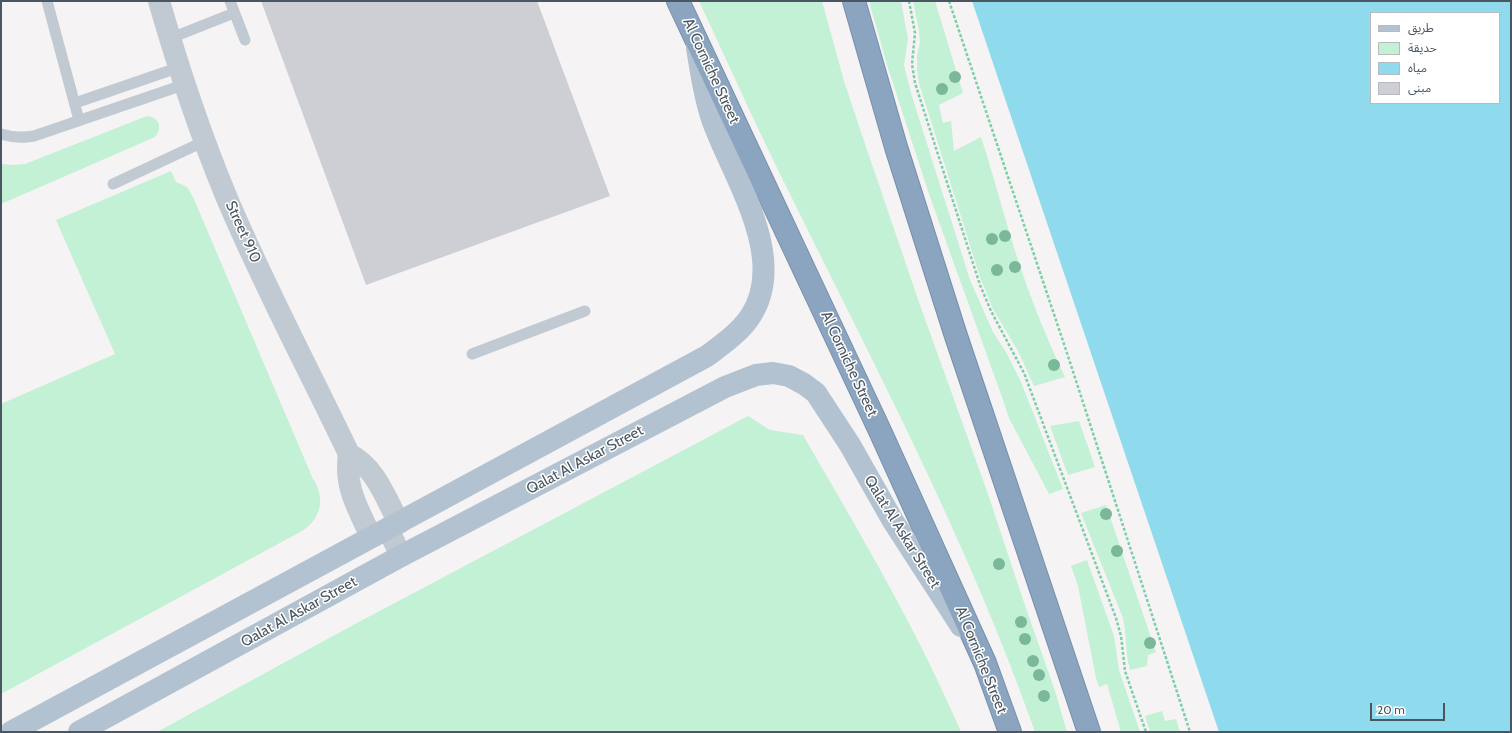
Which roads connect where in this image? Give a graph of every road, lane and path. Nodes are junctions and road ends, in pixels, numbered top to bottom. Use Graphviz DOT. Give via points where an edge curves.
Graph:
graph roads {
  1 [pos="47,1"];
  2 [pos="159,1"];
  3 [pos="230,1"];
  4 [pos="678,1"];
  5 [pos="854,1"];
  6 [pos="910,1"];
  7 [pos="949,1"];
  8 [pos="234,13"];
  9 [pos="171,38"];
  10 [pos="245,40"];
  11 [pos="696,41"];
  12 [pos="183,75"];
  13 [pos="75,103"];
  14 [pos="80,120"];
  15 [pos="1,134"];
  16 [pos="205,141"];
  17 [pos="113,184"];
  18 [pos="584,311"];
  19 [pos="472,354"];
  20 [pos="349,454"];
  21 [pos="386,530"];
  22 [pos="401,556"];
  23 [pos="985,663"];
  24 [pos="11,732"];
  25 [pos="79,732"];
  26 [pos="1010,732"];
  27 [pos="1089,732"];
  28 [pos="1146,732"];
  29 [pos="1190,732"];
  1 -- 13 [label="lane"];
  2 -- 9 [label="street, Street 910"];
  3 -- 8 [label="lane"];
  4 -- 11 [label="highway, Al Corniche Street"];
  5 -- 27 [label="highway" via="896,147 955,332"];
  6 -- 28 [label="path" via="915,33 912,64 914,83 980,285 1024,373 1116,618 1121,636 1124,672"];
  7 -- 29 [label="path"];
  8 -- 9 [label="lane"];
  8 -- 10 [label="lane"];
  9 -- 12 [label="street, Street 910"];
  11 -- 21 [label="main road, Qalat Al Askar Street" via="713,122 758,228 764,260 763,282 750,316 727,342 707,356"];
  11 -- 23 [label="highway, Al Corniche Street" via="880,431"];
  12 -- 13 [label="lane"];
  12 -- 14 [label="lane"];
  12 -- 16 [label="street, Street 910"];
  13 -- 14 [label="lane"];
  14 -- 15 [label="lane" via="28,137"];
  16 -- 17 [label="lane"];
  16 -- 20 [label="street, Street 910" via="251,253"];
  18 -- 19 [label="lane"];
  20 -- 21 [label="street, Street 910" via="366,465 372,473"];
  20 -- 21 [label="street, Street 910" via="347,466 350,490"];
  21 -- 22 [label="street, Street 910"];
  21 -- 24 [label="main road, Qalat Al Askar Street"];
  22 -- 23 [label="main road, Qalat Al Askar Street" via="725,387 756,375 789,376 816,393 827,408 894,521"];
  22 -- 25 [label="main road, Qalat Al Askar Street"];
  23 -- 26 [label="highway, Al Corniche Street"];
}
